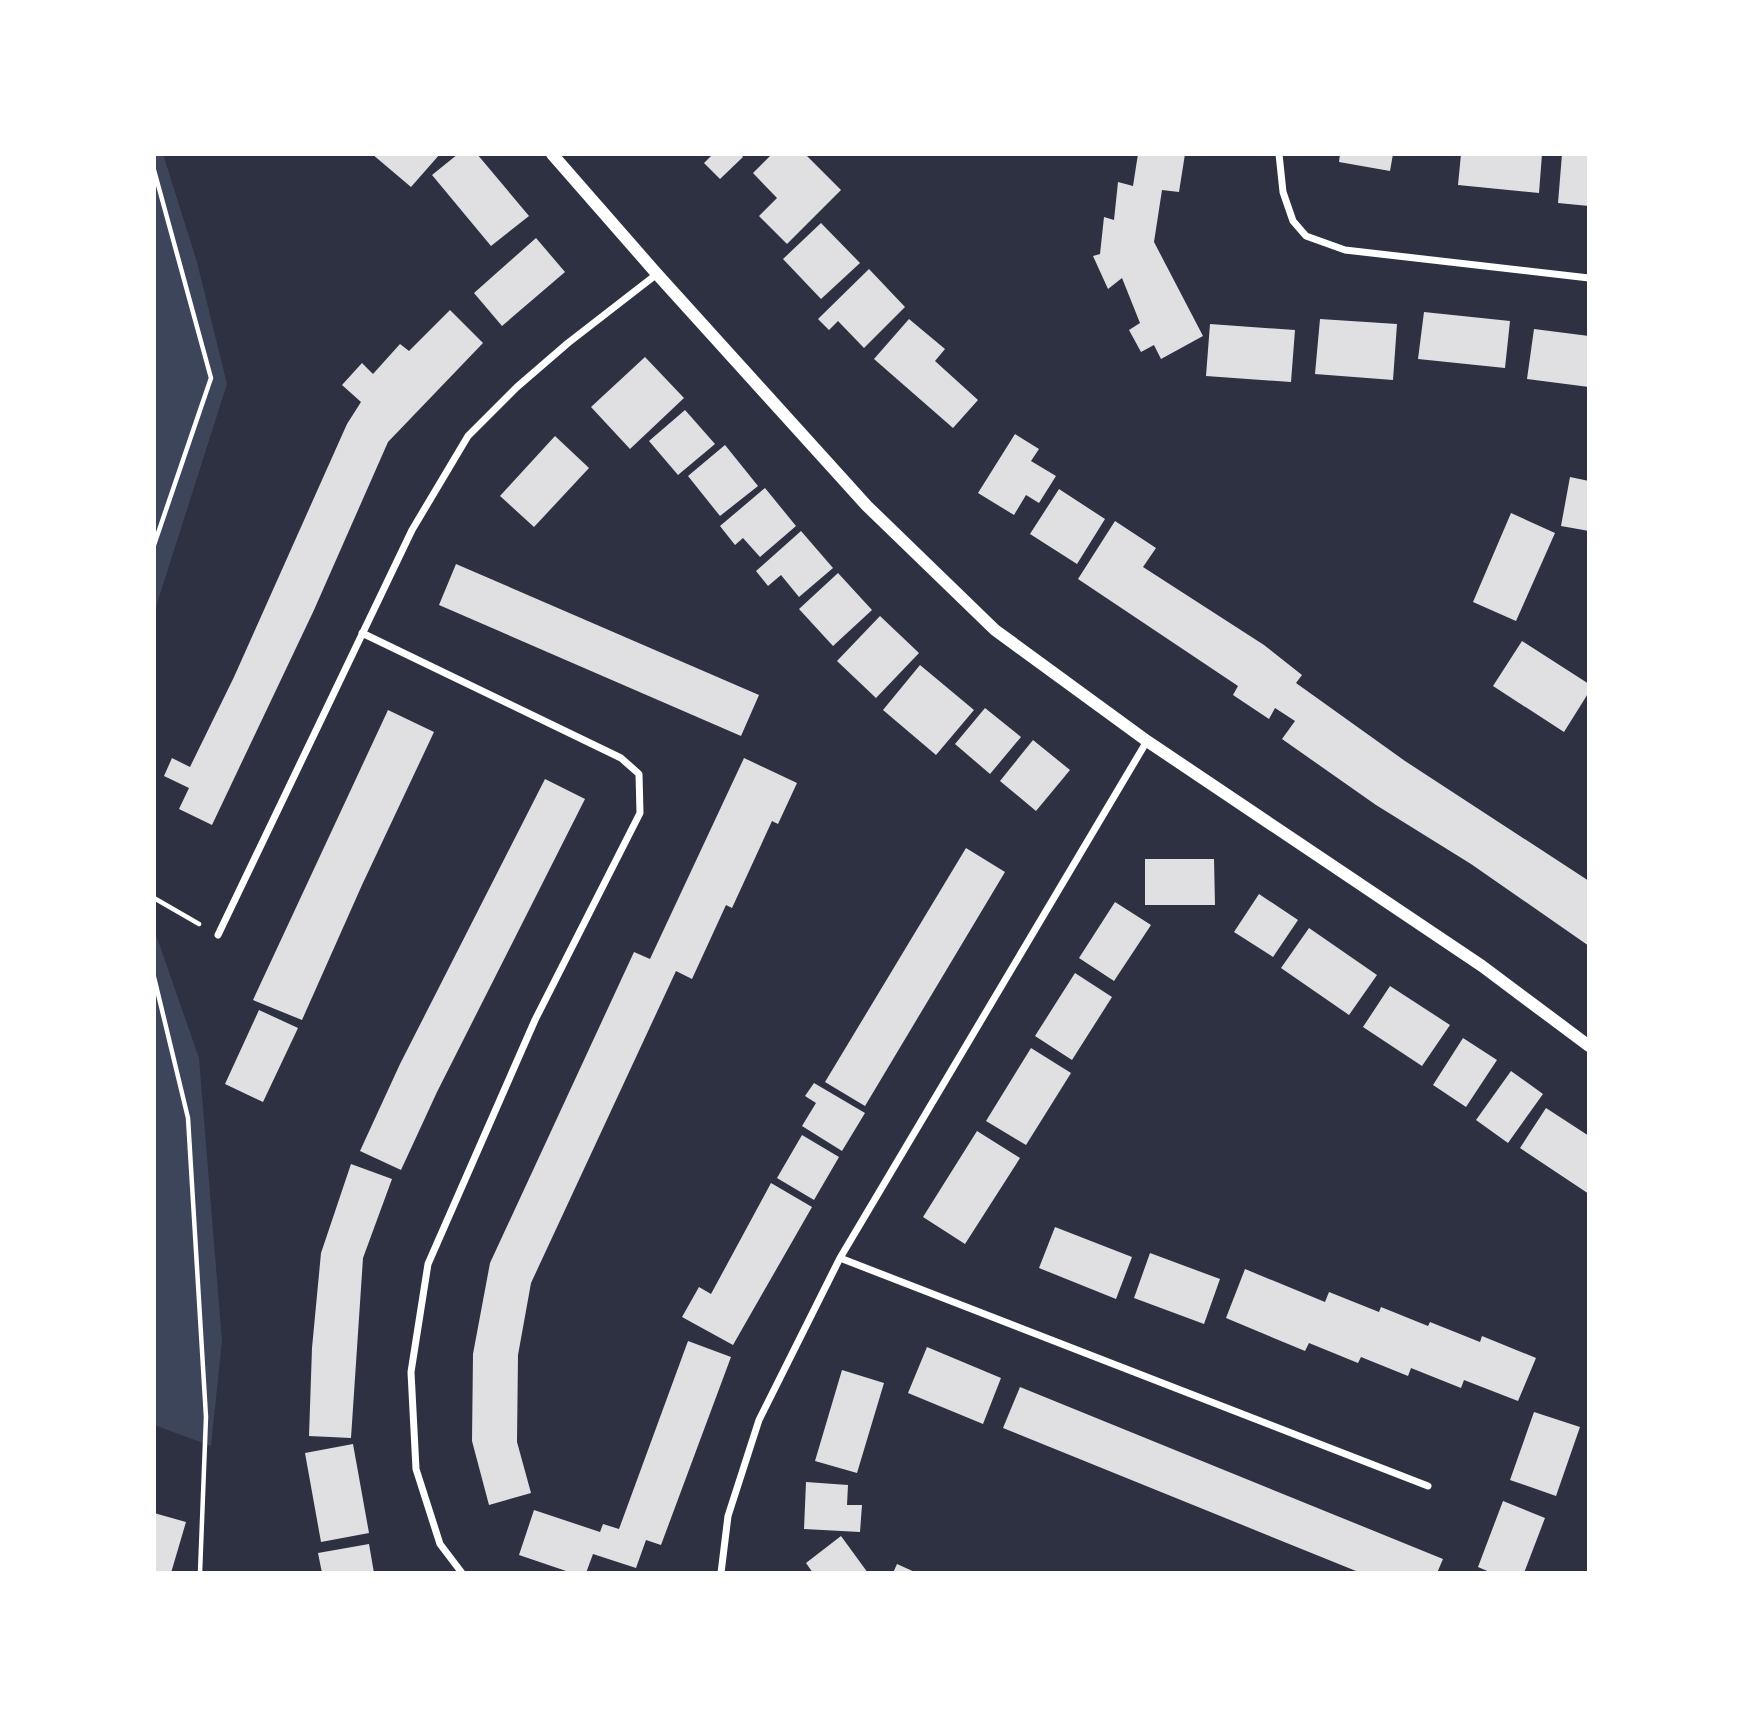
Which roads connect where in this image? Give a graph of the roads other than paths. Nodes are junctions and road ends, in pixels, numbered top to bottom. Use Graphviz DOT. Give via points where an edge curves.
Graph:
graph roads {
  1 [pos="552,154"];
  2 [pos="1279,154"];
  3 [pos="657,274"];
  4 [pos="1589,278"];
  5 [pos="362,633"];
  6 [pos="1147,741"];
  7 [pos="218,934"];
  8 [pos="1589,1046"];
  9 [pos="840,1258"];
  10 [pos="1428,1486"];
  11 [pos="462,1573"];
  12 [pos="721,1573"];
  1 -- 3 [label="street"];
  2 -- 4 [label="street" via="1283,192 1293,221 1306,236 1345,250"];
  3 -- 5 [label="street" via="527,378 468,436 412,530"];
  3 -- 6 [label="street" via="867,506 995,630"];
  5 -- 7 [label="street"];
  5 -- 11 [label="street" via="621,758 639,774 640,813 535,1020 428,1264 411,1372 416,1469 440,1544"];
  6 -- 8 [label="street" via="1482,966"];
  6 -- 9 [label="street"];
  9 -- 10 [label="street"];
  9 -- 12 [label="street" via="759,1420 728,1516"];
}
